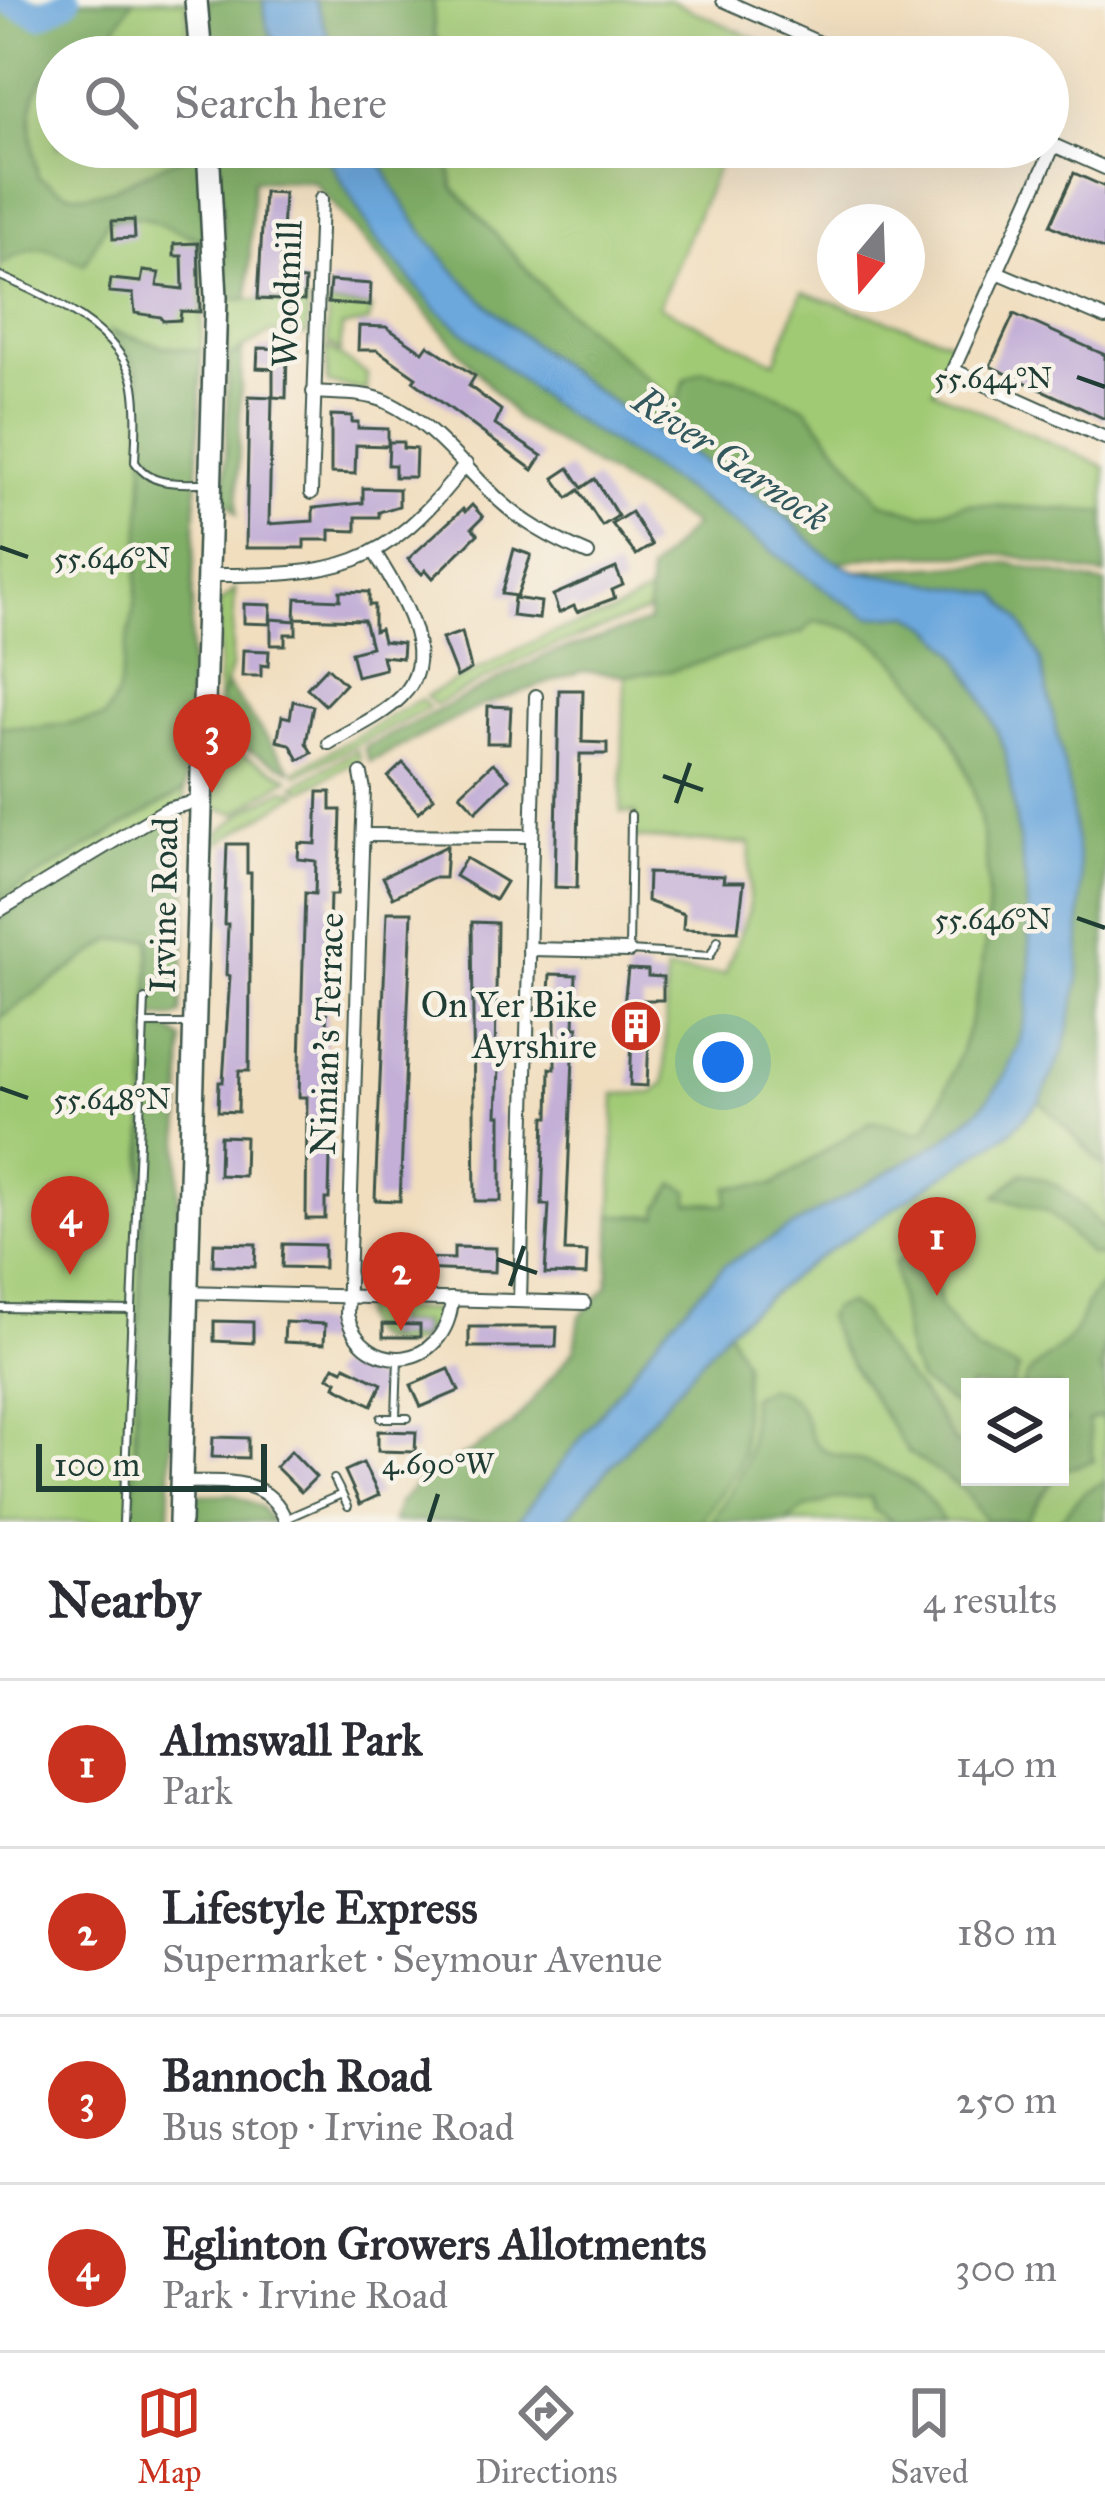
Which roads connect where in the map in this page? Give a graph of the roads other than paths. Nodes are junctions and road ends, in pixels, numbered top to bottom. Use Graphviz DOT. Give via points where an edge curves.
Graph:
graph roads {
  1 [pos="196,0"];
  2 [pos="723,0"];
  3 [pos="199,36"];
  4 [pos="804,36"];
  5 [pos="1069,152"];
  6 [pos="209,168"];
  7 [pos="1041,168"];
  8 [pos="1105,168"];
  9 [pos="321,199"];
  10 [pos="997,272"];
  11 [pos="0,276"];
  12 [pos="1105,318"];
  13 [pos="313,392"];
  14 [pos="1105,438"];
  15 [pos="466,464"];
  16 [pos="209,484"];
  17 [pos="311,493"];
  18 [pos="374,551"];
  19 [pos="588,554"];
  20 [pos="207,575"];
  21 [pos="536,695"];
  22 [pos="329,743"];
  23 [pos="361,774"];
  24 [pos="199,801"];
  25 [pos="631,815"];
  26 [pos="363,835"];
  27 [pos="532,836"];
  28 [pos="0,910"];
  29 [pos="718,940"];
  30 [pos="530,949"];
  31 [pos="629,952"];
  32 [pos="146,999"];
  33 [pos="144,1024"];
  34 [pos="194,1024"];
  35 [pos="186,1292"];
  36 [pos="349,1297"];
  37 [pos="452,1299"];
  38 [pos="520,1301"];
  39 [pos="584,1303"];
  40 [pos="0,1308"];
  41 [pos="132,1310"];
  42 [pos="398,1357"];
  43 [pos="381,1418"];
  44 [pos="396,1418"];
  45 [pos="408,1418"];
  46 [pos="334,1479"];
  47 [pos="181,1482"];
  48 [pos="342,1494"];
  49 [pos="348,1506"];
  50 [pos="286,1521"];
  51 [pos="123,1522"];
  52 [pos="179,1522"];
  1 -- 3 [label="main road"];
  2 -- 4 [label="street"];
  5 -- 8 [label="street"];
  6 -- 16 [label="main road, Irvine Road" via="216,298"];
  7 -- 10 [label="street"];
  9 -- 13 [label="street, Woodmill"];
  10 -- 12 [label="street"];
  10 -- 14 [label="street" via="953,370"];
  11 -- 16 [label="lane" via="81,320 125,363 134,383 140,470 158,482"];
  13 -- 15 [label="street, Woodmill" via="391,404"];
  13 -- 17 [label="street, Woodmill"];
  15 -- 18 [label="street" via="416,524"];
  15 -- 19 [label="street, Woodmill" via="523,519"];
  16 -- 20 [label="main road, Irvine Road"];
  18 -- 20 [label="street" via="319,571"];
  18 -- 22 [label="street" via="410,614 416,672 394,703"];
  20 -- 24 [label="main road, Irvine Road"];
  21 -- 27 [label="street"];
  23 -- 26 [label="street, Ninian's Terrace"];
  24 -- 28 [label="street" via="155,815"];
  24 -- 34 [label="main road, Irvine Road"];
  25 -- 31 [label="lane"];
  26 -- 27 [label="street"];
  26 -- 36 [label="street, Ninian's Terrace"];
  27 -- 30 [label="street"];
  29 -- 31 [label="lane" via="710,956"];
  30 -- 31 [label="street"];
  30 -- 38 [label="street"];
  32 -- 33 [label="lane"];
  33 -- 34 [label="lane"];
  33 -- 41 [label="lane"];
  34 -- 35 [label="main road, Irvine Road"];
  35 -- 36 [label="street"];
  35 -- 47 [label="main road, Irvine Road"];
  36 -- 37 [label="street"];
  36 -- 42 [label="street" via="356,1335"];
  37 -- 38 [label="street"];
  37 -- 42 [label="street" via="436,1344"];
  38 -- 39 [label="street"];
  40 -- 41 [label="lane"];
  41 -- 51 [label="lane"];
  42 -- 44 [label="lane"];
  43 -- 44 [label="lane"];
  44 -- 45 [label="lane"];
  46 -- 48 [label="lane"];
  47 -- 50 [label="street" via="256,1486"];
  47 -- 52 [label="main road, Irvine Road"];
  48 -- 49 [label="lane"];
  48 -- 50 [label="lane"];
}
